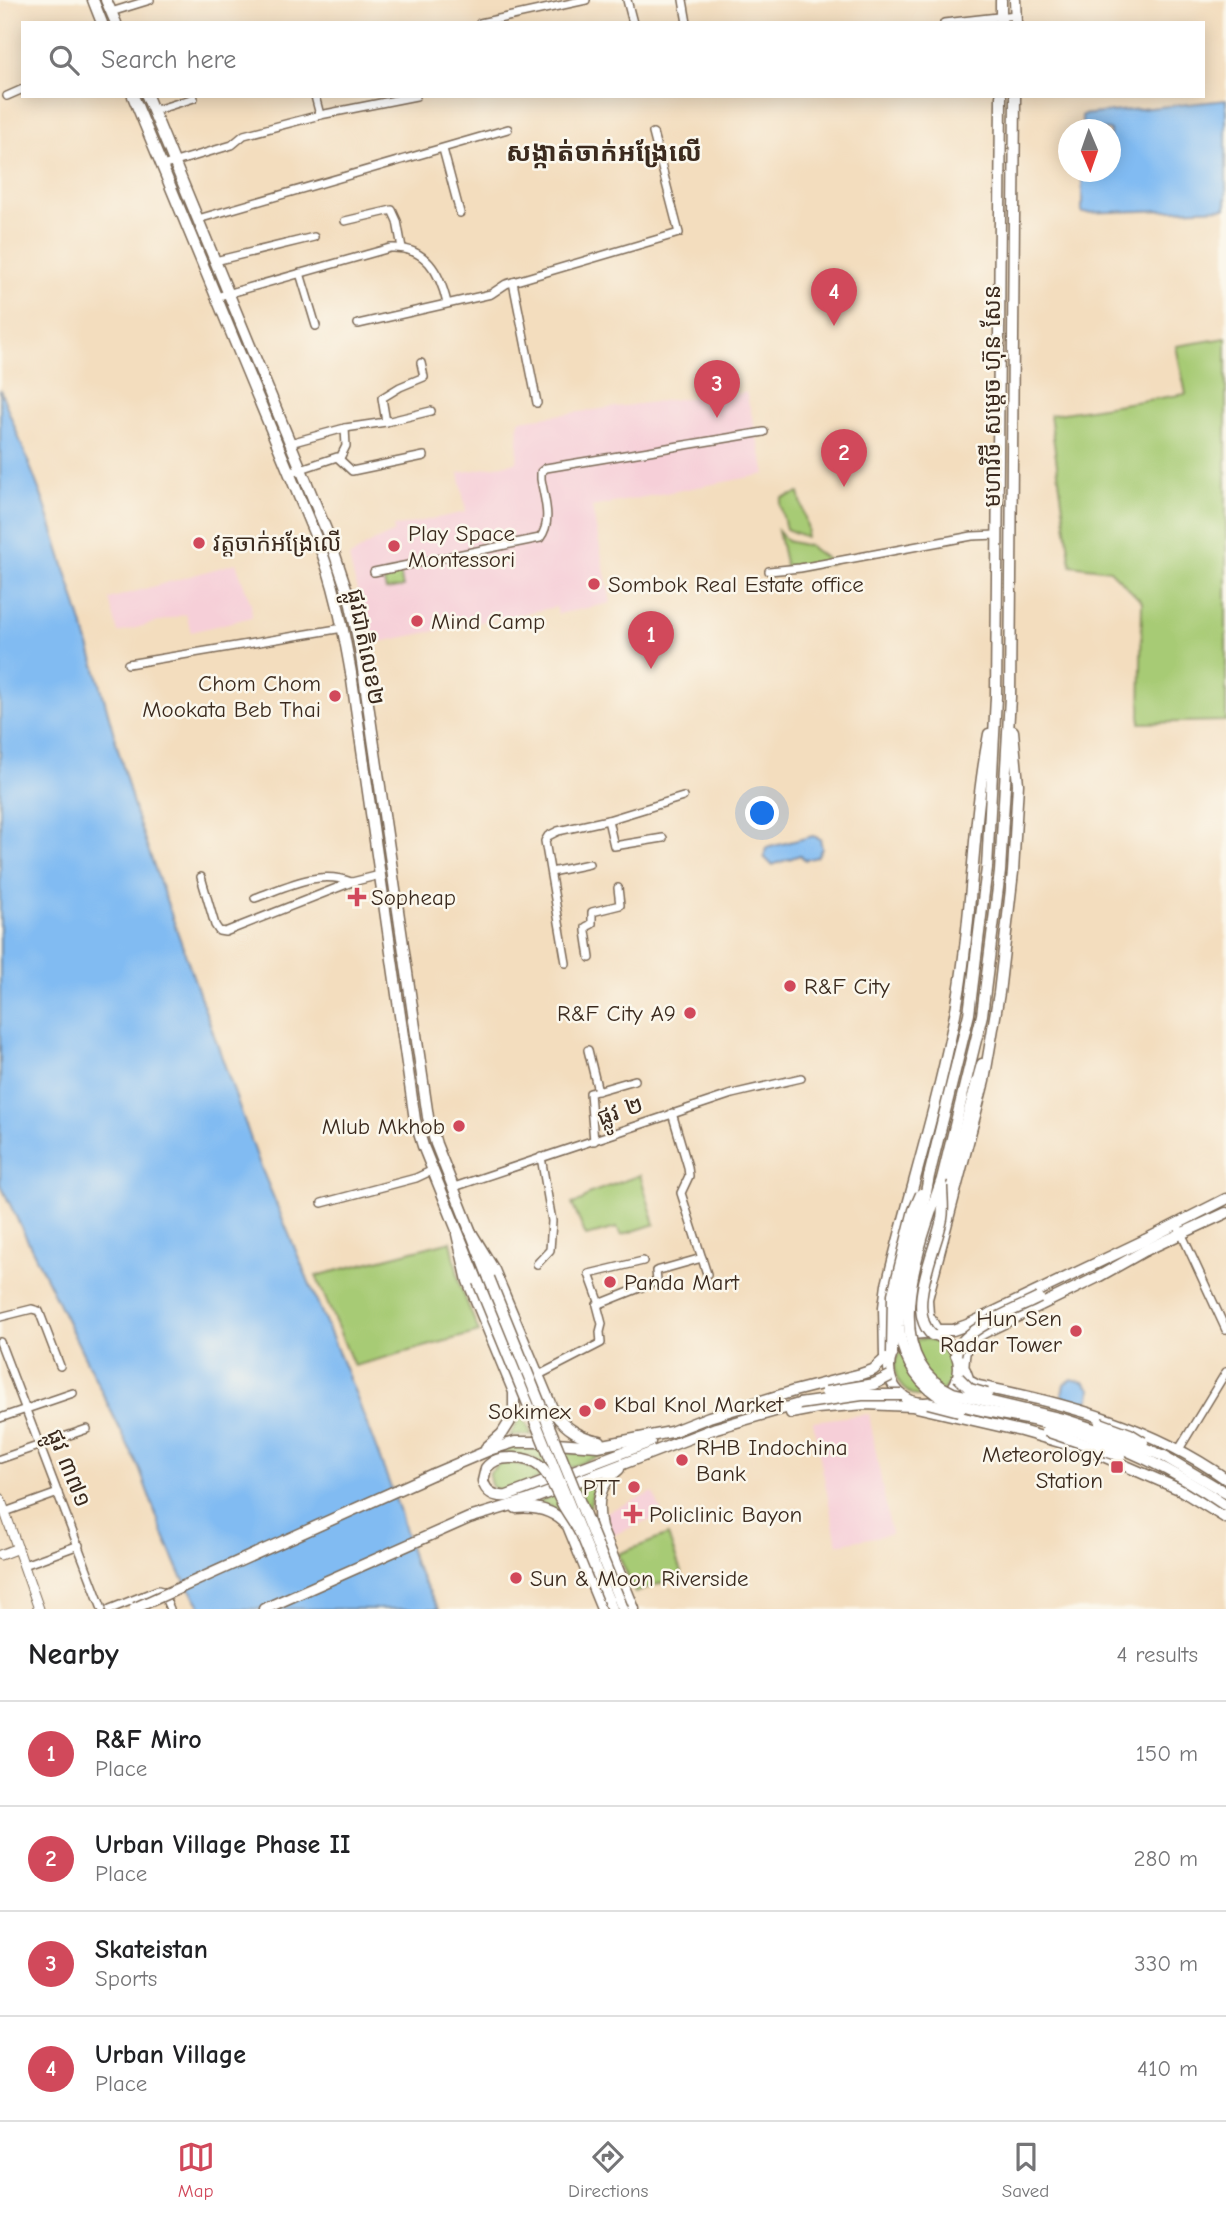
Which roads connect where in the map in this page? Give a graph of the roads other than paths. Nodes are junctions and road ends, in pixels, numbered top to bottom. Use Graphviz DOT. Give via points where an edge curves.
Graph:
graph roads {
  1 [pos="93,0"];
  2 [pos="106,0"];
  3 [pos="150,0"];
  4 [pos="586,0"];
  5 [pos="627,0"];
  6 [pos="683,0"];
  7 [pos="1001,0"];
  8 [pos="1015,0"];
  9 [pos="113,18"];
  10 [pos="1001,19"];
  11 [pos="1016,19"];
  12 [pos="511,20"];
  13 [pos="101,21"];
  14 [pos="632,21"];
  15 [pos="687,21"];
  16 [pos="972,21"];
  17 [pos="21,90"];
  18 [pos="7,96"];
  19 [pos="134,98"];
  20 [pos="150,98"];
  21 [pos="194,98"];
  22 [pos="316,98"];
  23 [pos="406,98"];
  24 [pos="1000,98"];
  25 [pos="1015,98"];
  26 [pos="153,111"];
  27 [pos="320,116"];
  28 [pos="508,130"];
  29 [pos="653,133"];
  30 [pos="443,149"];
  31 [pos="174,162"];
  32 [pos="162,166"];
  33 [pos="460,214"];
  34 [pos="198,219"];
  35 [pos="345,221"];
  36 [pos="314,237"];
  37 [pos="402,248"];
  38 [pos="215,261"];
  39 [pos="300,273"];
  40 [pos="513,282"];
  41 [pos="222,295"];
  42 [pos="447,303"];
  43 [pos="358,324"];
  44 [pos="316,326"];
  45 [pos="421,363"];
  46 [pos="537,403"];
  47 [pos="431,411"];
  48 [pos="386,422"];
  49 [pos="345,428"];
  50 [pos="764,432"];
  51 [pos="290,443"];
  52 [pos="424,456"];
  53 [pos="340,458"];
  54 [pos="301,469"];
  55 [pos="289,473"];
  56 [pos="998,535"];
  57 [pos="769,570"];
  58 [pos="374,572"];
  59 [pos="343,628"];
  60 [pos="128,664"];
  61 [pos="363,672"];
  62 [pos="351,673"];
  63 [pos="996,697"];
  64 [pos="1010,697"];
  65 [pos="683,797"];
  66 [pos="376,806"];
  67 [pos="978,815"];
  68 [pos="990,816"];
  69 [pos="1003,816"];
  70 [pos="1016,817"];
  71 [pos="608,820"];
  72 [pos="663,838"];
  73 [pos="589,864"];
  74 [pos="551,872"];
  75 [pos="380,875"];
  76 [pos="201,877"];
  77 [pos="352,882"];
  78 [pos="618,888"];
  79 [pos="255,898"];
  80 [pos="590,958"];
  81 [pos="566,963"];
  82 [pos="588,1049"];
  83 [pos="801,1078"];
  84 [pos="635,1080"];
  85 [pos="598,1091"];
  86 [pos="672,1113"];
  87 [pos="594,1141"];
  88 [pos="541,1157"];
  89 [pos="433,1170"];
  90 [pos="929,1176"];
  91 [pos="915,1179"];
  92 [pos="949,1184"];
  93 [pos="454,1188"];
  94 [pos="1226,1199"];
  95 [pos="322,1203"];
  96 [pos="1226,1213"];
  97 [pos="1179,1229"];
  98 [pos="469,1230"];
  99 [pos="457,1234"];
  100 [pos="1145,1245"];
  101 [pos="702,1258"];
  102 [pos="643,1261"];
  103 [pos="1122,1262"];
  104 [pos="537,1264"];
  105 [pos="707,1274"];
  106 [pos="483,1280"];
  107 [pos="600,1304"];
  108 [pos="0,1317"];
  109 [pos="921,1327"];
  110 [pos="936,1331"];
  111 [pos="1226,1331"];
  112 [pos="0,1342"];
  113 [pos="960,1356"];
  114 [pos="887,1357"];
  115 [pos="60,1366"];
  116 [pos="1226,1372"];
  117 [pos="961,1373"];
  118 [pos="537,1376"];
  119 [pos="890,1376"];
  120 [pos="73,1394"];
  121 [pos="902,1395"];
  122 [pos="798,1401"];
  123 [pos="912,1406"];
  124 [pos="927,1406"];
  125 [pos="24,1410"];
  126 [pos="0,1418"];
  127 [pos="87,1429"];
  128 [pos="1133,1429"];
  129 [pos="676,1430"];
  130 [pos="631,1440"];
  131 [pos="684,1441"];
  132 [pos="39,1446"];
  133 [pos="1180,1451"];
  134 [pos="475,1455"];
  135 [pos="0,1460"];
  136 [pos="632,1460"];
  137 [pos="1119,1462"];
  138 [pos="1163,1462"];
  139 [pos="1226,1479"];
  140 [pos="1165,1482"];
  141 [pos="58,1493"];
  142 [pos="1226,1493"];
  143 [pos="0,1497"];
  144 [pos="1226,1506"];
  145 [pos="496,1510"];
  146 [pos="5,1512"];
  147 [pos="1226,1518"];
  148 [pos="5,1525"];
  149 [pos="601,1528"];
  150 [pos="577,1535"];
  151 [pos="79,1545"];
  152 [pos="18,1548"];
  153 [pos="0,1555"];
  154 [pos="24,1565"];
  155 [pos="134,1608"];
  156 [pos="39,1609"];
  157 [pos="102,1609"];
  158 [pos="110,1609"];
  159 [pos="170,1609"];
  160 [pos="264,1609"];
  161 [pos="602,1609"];
  162 [pos="612,1609"];
  163 [pos="623,1609"];
  164 [pos="634,1609"];
  1 -- 13 [label="main road"];
  2 -- 9 [label="main road"];
  3 -- 9 [label="street"];
  4 -- 12 [label="street"];
  5 -- 14 [label="street"];
  6 -- 15 [label="street"];
  7 -- 10 [label="main road"];
  8 -- 11 [label="main road"];
  10 -- 11 [label="street"];
  10 -- 16 [label="street"];
  17 -- 18 [label="street"];
  19 -- 32 [label="main road, ផ្លូវជាតិលេខ២"];
  20 -- 26 [label="main road, ផ្លូវជាតិលេខ២"];
  21 -- 26 [label="street"];
  22 -- 27 [label="street"];
  23 -- 27 [label="street"];
  24 -- 56 [label="main road, មហាវិថី សម្តេច ហ៊ុន សែន"];
  25 -- 64 [label="main road, មហាវិថី សម្តេច ហ៊ុន សែន"];
  26 -- 31 [label="main road, ផ្លូវជាតិលេខ២"];
  27 -- 31 [label="street" via="244,135 232,145"];
  28 -- 30 [label="street"];
  29 -- 40 [label="street" via="680,233"];
  30 -- 33 [label="street"];
  30 -- 34 [label="street"];
  31 -- 32 [label="street"];
  31 -- 34 [label="main road, ផ្លូវជាតិលេខ២"];
  32 -- 41 [label="main road, ផ្លូវជាតិលេខ២"];
  34 -- 38 [label="main road, ផ្លូវជាតិលេខ២"];
  35 -- 37 [label="street" via="392,210"];
  36 -- 38 [label="street"];
  37 -- 39 [label="street"];
  37 -- 42 [label="street" via="425,258 437,271"];
  38 -- 41 [label="main road, ផ្លូវជាតិលេខ២"];
  39 -- 41 [label="street"];
  39 -- 44 [label="street"];
  40 -- 42 [label="street" via="491,295"];
  40 -- 46 [label="street"];
  41 -- 51 [label="main road, ផ្លូវជាតិលេខ២"];
  41 -- 55 [label="main road, ផ្លូវជាតិលេខ២"];
  42 -- 43 [label="street"];
  45 -- 48 [label="street" via="424,377 383,397"];
  47 -- 48 [label="street"];
  48 -- 49 [label="street"];
  49 -- 51 [label="street"];
  49 -- 53 [label="street" via="346,446"];
  50 -- 58 [label="street" via="546,468 541,479 548,522 540,538"];
  51 -- 54 [label="main road, ផ្លូវជាតិលេខ២"];
  52 -- 53 [label="street" via="352,471"];
  53 -- 54 [label="street"];
  54 -- 55 [label="street"];
  54 -- 61 [label="main road, ផ្លូវជាតិលេខ២" via="344,578"];
  55 -- 59 [label="main road, ផ្លូវជាតិលេខ២" via="324,557"];
  56 -- 57 [label="street"];
  56 -- 63 [label="main road, មហាវិថី សម្តេច ហ៊ុន សែន"];
  59 -- 60 [label="street"];
  59 -- 62 [label="main road, ផ្លូវជាតិលេខ២"];
  61 -- 62 [label="main road"];
  61 -- 66 [label="main road, ផ្លូវជាតិលេខ២"];
  62 -- 66 [label="main road, ផ្លូវជាតិលេខ២"];
  63 -- 67 [label="main road" via="979,782"];
  63 -- 68 [label="main road"];
  64 -- 69 [label="main road"];
  64 -- 70 [label="main road" via="1018,784"];
  65 -- 71 [label="street"];
  66 -- 75 [label="main road, ផ្លូវជាតិលេខ២"];
  66 -- 93 [label="main road, ផ្លូវជាតិលេខ២" via="428,1117"];
  67 -- 68 [label="main road"];
  67 -- 91 [label="main road" via="960,987"];
  68 -- 69 [label="main road"];
  68 -- 90 [label="main road" via="979,943 964,1037"];
  69 -- 70 [label="main road"];
  69 -- 92 [label="main road" via="992,944"];
  70 -- 92 [label="main road" via="1006,946 984,1081"];
  71 -- 72 [label="street" via="614,846"];
  71 -- 74 [label="street" via="548,836"];
  73 -- 74 [label="street"];
  74 -- 81 [label="street"];
  75 -- 77 [label="street"];
  75 -- 89 [label="main road, ផ្លូវជាតិលេខ២" via="415,1120"];
  76 -- 77 [label="street" via="215,925 225,932"];
  77 -- 79 [label="street" via="337,876 321,877"];
  78 -- 80 [label="street" via="620,905 592,912 592,924 586,927"];
  82 -- 85 [label="street"];
  83 -- 86 [label="street, ផ្លូវ ២"];
  84 -- 85 [label="street"];
  85 -- 87 [label="street" via="590,1094"];
  86 -- 87 [label="street, ផ្លូវ ២"];
  86 -- 101 [label="street" via="688,1167 681,1193"];
  87 -- 88 [label="street, ផ្លូវ ២"];
  88 -- 93 [label="street, ផ្លូវ ២"];
  88 -- 104 [label="street" via="552,1220 550,1250"];
  89 -- 95 [label="street"];
  89 -- 99 [label="main road, ផ្លូវជាតិលេខ២"];
  90 -- 114 [label="main road, bridge" via="914,1210 895,1286"];
  90 -- 138 [label="main road, bridge" via="900,1309 901,1343 917,1375 950,1401 1060,1427"];
  91 -- 92 [label="main road"];
  91 -- 114 [label="main road" via="887,1285"];
  92 -- 109 [label="main road" via="917,1289 914,1319"];
  92 -- 110 [label="main road" via="927,1299"];
  92 -- 110 [label="main road, bridge" via="920,1309 923,1324"];
  92 -- 138 [label="main road, bridge" via="911,1288 908,1309 910,1340 924,1370 953,1393 1109,1434"];
  93 -- 98 [label="main road, ផ្លូវជាតិលេខ២"];
  94 -- 97 [label="main road"];
  96 -- 97 [label="main road"];
  97 -- 100 [label="main road"];
  97 -- 111 [label="street"];
  98 -- 106 [label="main road"];
  98 -- 118 [label="main road" via="494,1270"];
  99 -- 106 [label="main road"];
  99 -- 134 [label="main road" via="468,1281 515,1403 502,1434"];
  100 -- 103 [label="main road"];
  100 -- 110 [label="main road" via="967,1325"];
  101 -- 105 [label="street"];
  101 -- 107 [label="street" via="655,1271 657,1281"];
  102 -- 107 [label="street" via="589,1274"];
  103 -- 113 [label="main road" via="972,1338"];
  103 -- 113 [label="main road, bridge" via="1092,1272 968,1334 958,1345"];
  106 -- 150 [label="main road, bridge"];
  106 -- 163 [label="main road, bridge"];
  107 -- 118 [label="street" via="601,1343"];
  108 -- 115 [label="street" via="38,1311"];
  109 -- 110 [label="main road"];
  109 -- 114 [label="main road" via="897,1338"];
  110 -- 113 [label="main road"];
  110 -- 114 [label="main road, bridge" via="908,1338"];
  112 -- 125 [label="street, ផ្លូវ ៣៧១"];
  113 -- 117 [label="main road"];
  114 -- 119 [label="main road"];
  114 -- 123 [label="main road" via="884,1376 888,1387"];
  114 -- 129 [label="main road" via="873,1370"];
  116 -- 133 [label="street"];
  117 -- 124 [label="main road, bridge" via="946,1395"];
  117 -- 128 [label="main road" via="978,1386 1066,1405"];
  117 -- 138 [label="main road, bridge" via="965,1386 977,1392 1052,1408 1130,1434"];
  118 -- 130 [label="main road" via="554,1413 571,1431 591,1440"];
  119 -- 121 [label="main road, bridge"];
  119 -- 122 [label="main road, bridge" via="874,1384"];
  120 -- 125 [label="street"];
  121 -- 122 [label="main road, bridge"];
  121 -- 124 [label="main road"];
  122 -- 129 [label="main road"];
  122 -- 131 [label="main road"];
  123 -- 124 [label="main road"];
  123 -- 131 [label="main road" via="817,1408"];
  124 -- 137 [label="main road"];
  124 -- 138 [label="main road, bridge" via="1058,1434 1120,1456"];
  125 -- 126 [label="street"];
  125 -- 132 [label="street, ផ្លូវ ៣៧១"];
  127 -- 132 [label="street"];
  128 -- 133 [label="main road"];
  128 -- 137 [label="main road"];
  129 -- 130 [label="main road"];
  129 -- 150 [label="main road, bridge" via="507,1496 490,1493 483,1481 486,1468 499,1459 517,1457 541,1466 551,1478 563,1505"];
  130 -- 134 [label="main road" via="598,1446 515,1442"];
  131 -- 136 [label="main road"];
  132 -- 135 [label="street"];
  132 -- 141 [label="street, ផ្លូវ ៣៧១"];
  133 -- 139 [label="main road"];
  133 -- 140 [label="main road"];
  134 -- 155 [label="main road, bridge"];
  136 -- 145 [label="main road"];
  136 -- 149 [label="main road" via="611,1475 599,1493"];
  137 -- 140 [label="main road"];
  138 -- 142 [label="main road, bridge"];
  138 -- 144 [label="main road, bridge"];
  140 -- 147 [label="main road"];
  141 -- 146 [label="street"];
  141 -- 151 [label="street, ផ្លូវ ៣៧១"];
  143 -- 146 [label="street"];
  145 -- 150 [label="main road" via="540,1508 564,1521"];
  145 -- 160 [label="main road" via="456,1523"];
  146 -- 148 [label="street"];
  148 -- 152 [label="street"];
  149 -- 150 [label="main road" via="587,1510 578,1512 571,1521"];
  149 -- 164 [label="main road"];
  150 -- 161 [label="main road"];
  150 -- 162 [label="main road, bridge"];
  151 -- 154 [label="street"];
  151 -- 157 [label="street, ផ្លូវ ៣៧១"];
  152 -- 153 [label="street"];
  152 -- 154 [label="street"];
  154 -- 156 [label="street"];
  158 -- 159 [label="street" via="158,1590"];
}
